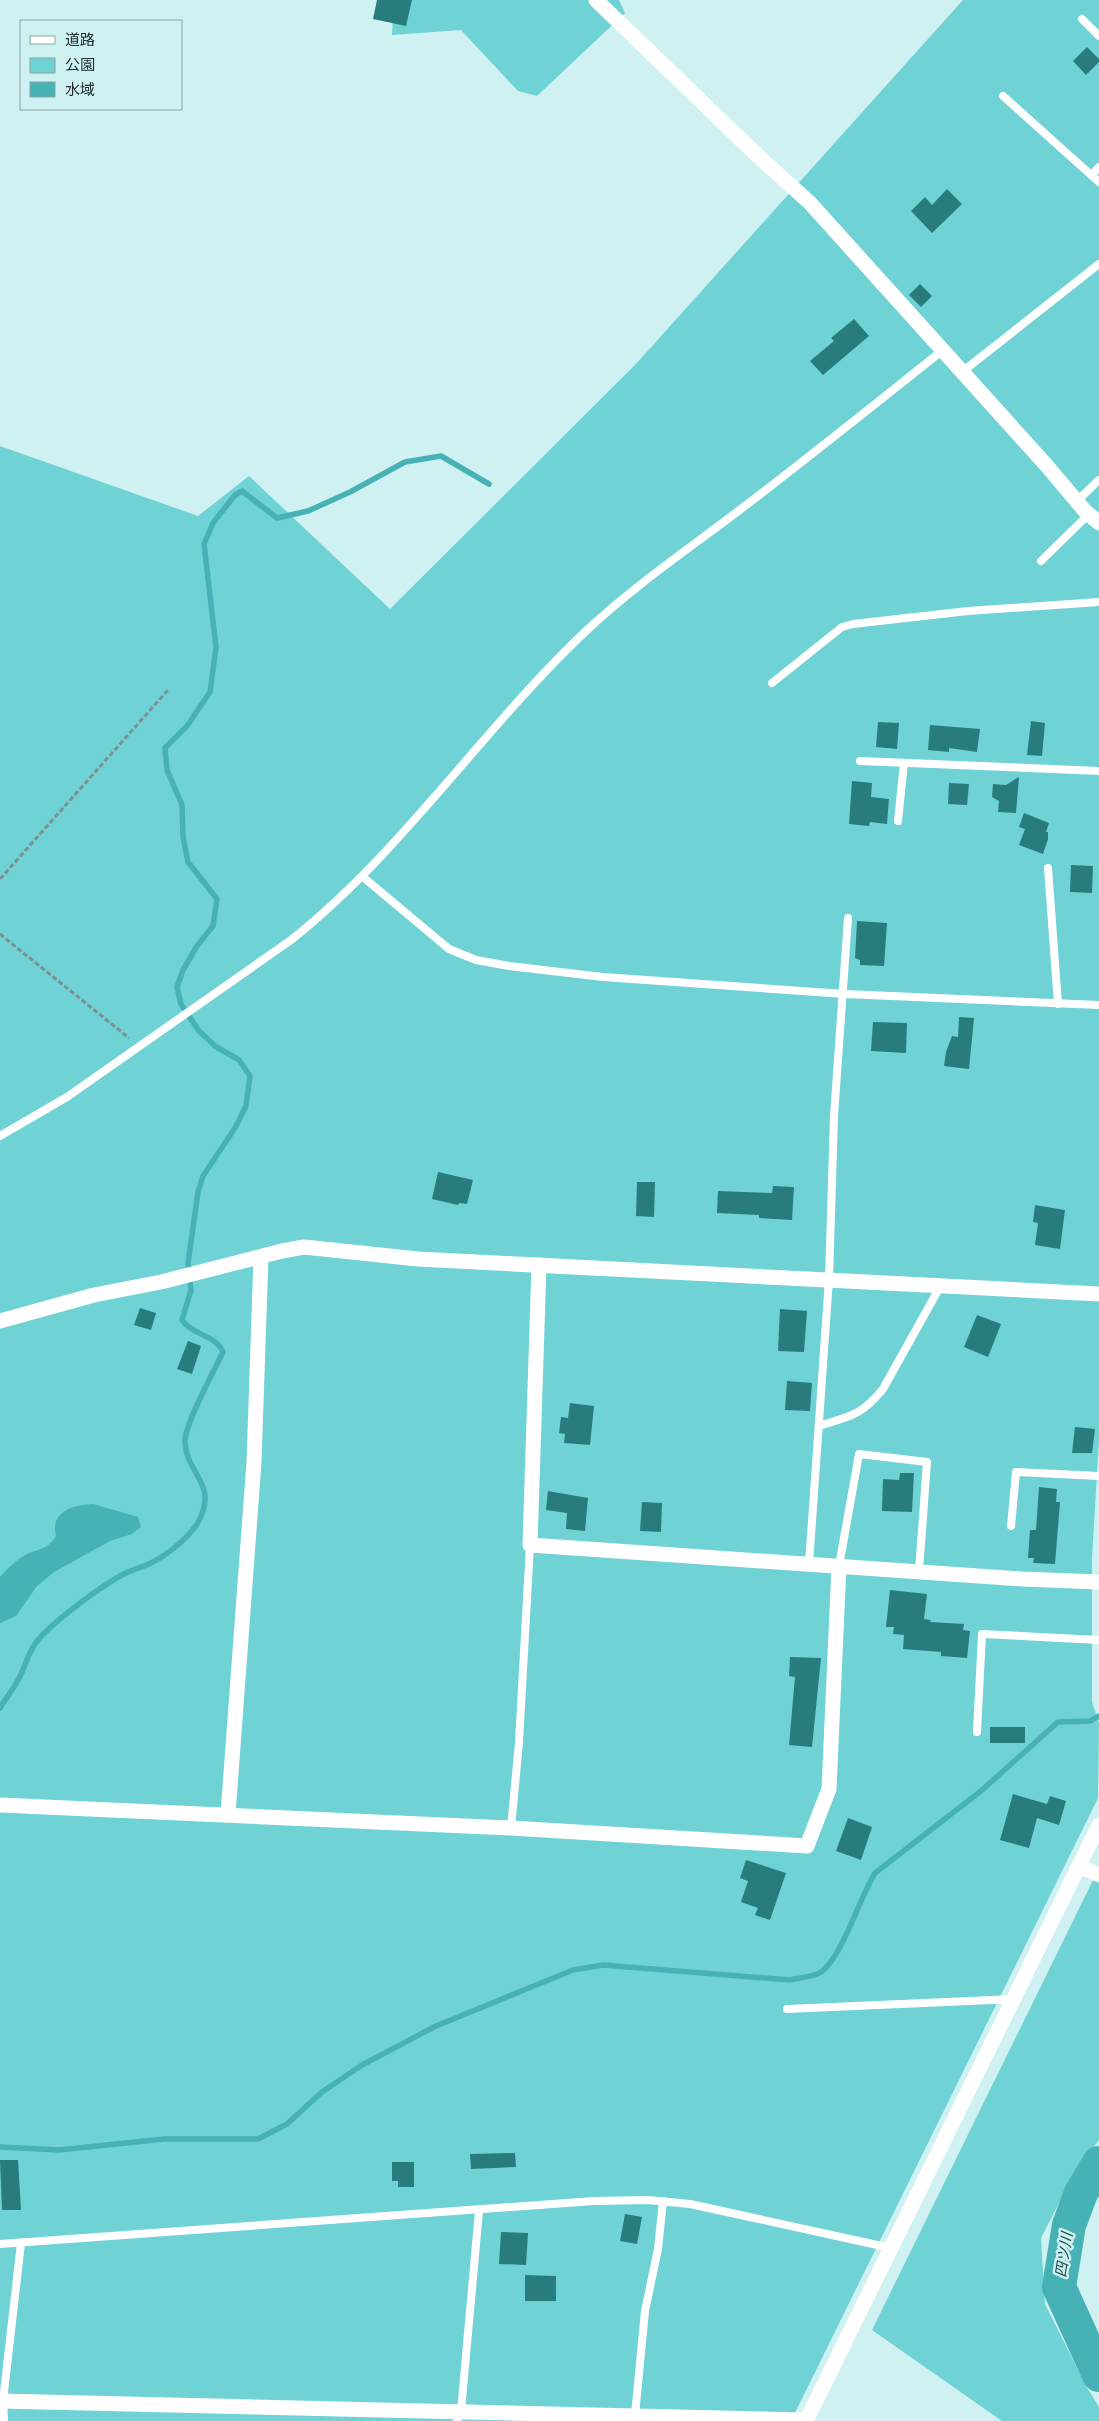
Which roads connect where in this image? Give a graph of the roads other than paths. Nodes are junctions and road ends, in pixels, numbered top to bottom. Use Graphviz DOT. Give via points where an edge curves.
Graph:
graph roads {
  1 [pos="596,0"];
  2 [pos="1082,19"];
  3 [pos="1099,36"];
  4 [pos="1003,96"];
  5 [pos="1099,167"];
  6 [pos="1092,175"];
  7 [pos="1099,182"];
  8 [pos="1099,264"];
  9 [pos="943,350"];
  10 [pos="962,372"];
  11 [pos="1099,480"];
  12 [pos="1077,502"];
  13 [pos="1094,519"];
  14 [pos="1041,561"];
  15 [pos="1099,602"];
  16 [pos="772,683"];
  17 [pos="860,761"];
  18 [pos="904,763"];
  19 [pos="1099,771"];
  20 [pos="898,821"];
  21 [pos="1048,868"];
  22 [pos="363,877"];
  23 [pos="848,918"];
  24 [pos="845,994"];
  25 [pos="1058,1004"];
  26 [pos="1099,1005"];
  27 [pos="0,1136"];
  28 [pos="261,1257"];
  29 [pos="539,1264"];
  30 [pos="829,1279"];
  31 [pos="941,1285"];
  32 [pos="1099,1294"];
  33 [pos="0,1321"];
  34 [pos="819,1426"];
  35 [pos="1099,1476"];
  36 [pos="1011,1526"];
  37 [pos="530,1545"];
  38 [pos="808,1564"];
  39 [pos="840,1566"];
  40 [pos="919,1572"];
  41 [pos="1099,1582"];
  42 [pos="1099,1640"];
  43 [pos="977,1732"];
  44 [pos="0,1805"];
  45 [pos="228,1814"];
  46 [pos="1099,1825"];
  47 [pos="511,1828"];
  48 [pos="1079,1866"];
  49 [pos="1099,1875"];
  50 [pos="1015,1999"];
  51 [pos="787,2009"];
  52 [pos="663,2201"];
  53 [pos="479,2211"];
  54 [pos="21,2243"];
  55 [pos="0,2244"];
  56 [pos="892,2249"];
  57 [pos="2,2401"];
  58 [pos="635,2415"];
  59 [pos="459,2416"];
  60 [pos="806,2420"];
  61 [pos="4,2421"];
  1 -- 9 [label="street" via="810,203"];
  2 -- 3 [label="lane"];
  4 -- 6 [label="lane"];
  5 -- 6 [label="lane"];
  6 -- 7 [label="lane"];
  8 -- 10 [label="lane"];
  9 -- 10 [label="street"];
  9 -- 22 [label="lane" via="590,628 554,662"];
  10 -- 12 [label="street"];
  11 -- 12 [label="lane"];
  12 -- 13 [label="street"];
  13 -- 14 [label="lane"];
  15 -- 16 [label="lane" via="968,611 853,624 842,627"];
  17 -- 18 [label="lane"];
  18 -- 19 [label="lane"];
  18 -- 20 [label="lane"];
  21 -- 25 [label="lane"];
  22 -- 24 [label="lane" via="449,949 476,960 603,977"];
  22 -- 27 [label="lane" via="291,940 67,1097"];
  23 -- 24 [label="lane"];
  24 -- 25 [label="lane"];
  24 -- 30 [label="lane" via="834,1116"];
  25 -- 26 [label="lane"];
  28 -- 29 [label="street" via="304,1247 418,1259"];
  28 -- 33 [label="street" via="94,1295"];
  28 -- 45 [label="street" via="254,1462"];
  29 -- 30 [label="street"];
  29 -- 37 [label="street"];
  30 -- 31 [label="street"];
  30 -- 34 [label="lane"];
  31 -- 32 [label="street"];
  31 -- 34 [label="lane" via="883,1389 871,1404 859,1414"];
  34 -- 38 [label="lane"];
  35 -- 36 [label="lane" via="1016,1472"];
  37 -- 38 [label="street"];
  37 -- 47 [label="lane"];
  38 -- 39 [label="street"];
  39 -- 40 [label="street"];
  39 -- 40 [label="lane" via="859,1454 927,1462"];
  39 -- 47 [label="street" via="829,1789 807,1846"];
  40 -- 41 [label="street"];
  42 -- 43 [label="lane" via="982,1634"];
  44 -- 45 [label="street"];
  45 -- 47 [label="street"];
  46 -- 48 [label="street"];
  48 -- 49 [label="street"];
  48 -- 50 [label="street"];
  50 -- 51 [label="lane"];
  50 -- 56 [label="street"];
  52 -- 53 [label="lane" via="594,2201"];
  52 -- 56 [label="lane" via="690,2204"];
  52 -- 58 [label="lane" via="658,2249 645,2311"];
  53 -- 54 [label="lane"];
  53 -- 59 [label="lane"];
  54 -- 55 [label="lane"];
  54 -- 57 [label="lane"];
  56 -- 60 [label="street"];
  57 -- 59 [label="street"];
  57 -- 61 [label="lane"];
  58 -- 59 [label="street"];
  58 -- 60 [label="street"];
}
